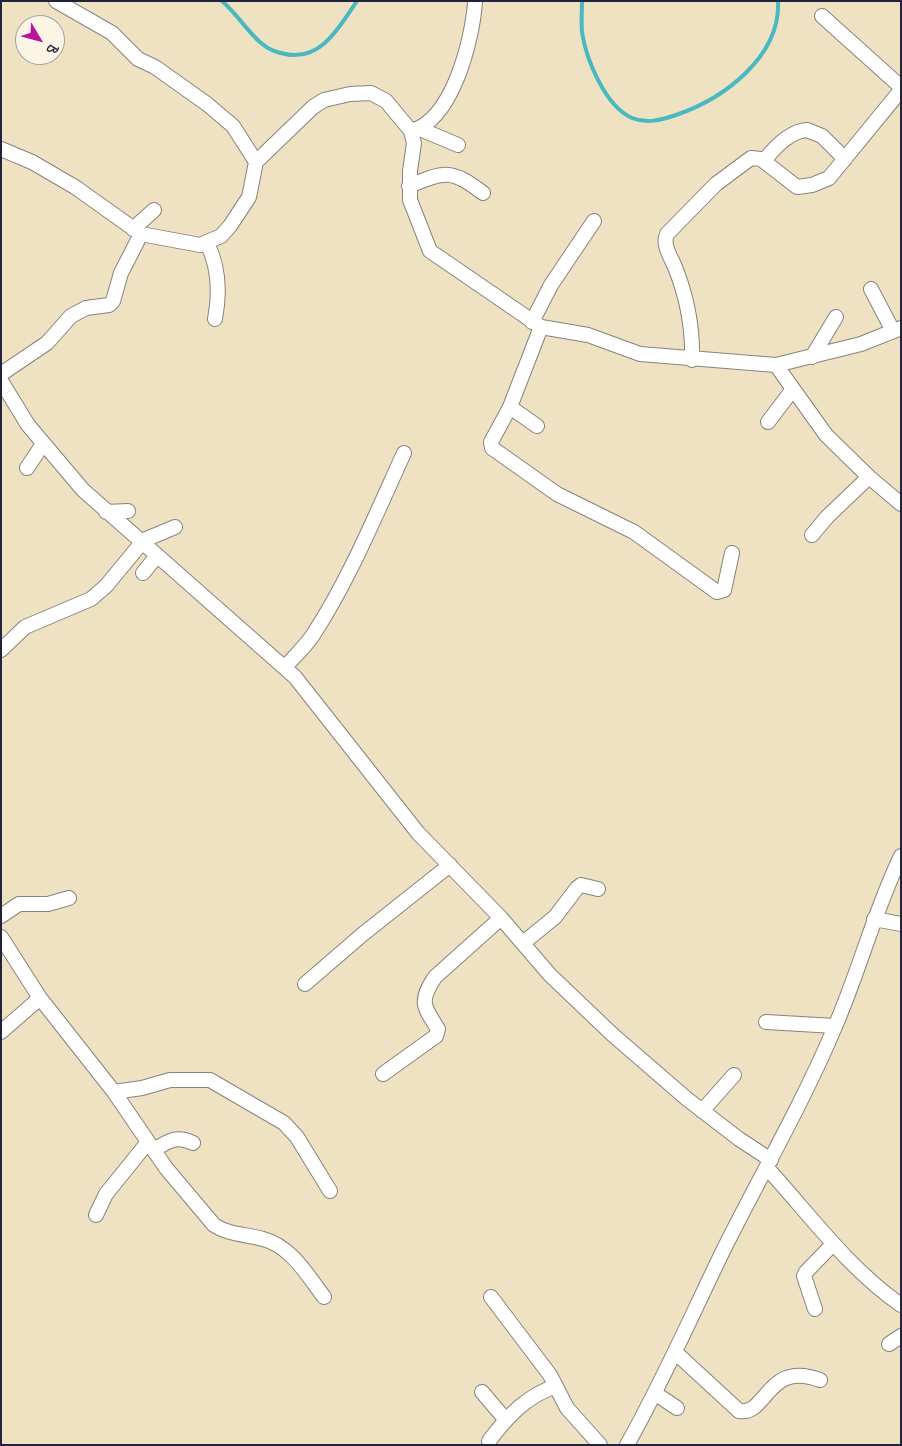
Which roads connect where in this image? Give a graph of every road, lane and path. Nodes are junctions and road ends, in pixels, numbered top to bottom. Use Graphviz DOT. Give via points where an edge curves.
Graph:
graph roads {
  1 [pos="56,1"];
  2 [pos="475,3"];
  3 [pos="822,16"];
  4 [pos="901,88"];
  5 [pos="415,130"];
  6 [pos="458,145"];
  7 [pos="1,149"];
  8 [pos="845,159"];
  9 [pos="764,161"];
  10 [pos="256,162"];
  11 [pos="409,186"];
  12 [pos="483,193"];
  13 [pos="154,210"];
  14 [pos="594,221"];
  15 [pos="137,231"];
  16 [pos="207,243"];
  17 [pos="871,289"];
  18 [pos="836,317"];
  19 [pos="215,319"];
  20 [pos="537,324"];
  21 [pos="897,330"];
  22 [pos="812,357"];
  23 [pos="692,360"];
  24 [pos="776,365"];
  25 [pos="1,374"];
  26 [pos="1,381"];
  27 [pos="793,389"];
  28 [pos="510,407"];
  29 [pos="768,422"];
  30 [pos="537,426"];
  31 [pos="43,444"];
  32 [pos="404,453"];
  33 [pos="27,468"];
  34 [pos="869,477"];
  35 [pos="901,504"];
  36 [pos="128,511"];
  37 [pos="106,512"];
  38 [pos="175,527"];
  39 [pos="812,535"];
  40 [pos="141,543"];
  41 [pos="732,553"];
  42 [pos="156,557"];
  43 [pos="143,572"];
  44 [pos="1,650"];
  45 [pos="285,667"];
  46 [pos="901,856"];
  47 [pos="450,865"];
  48 [pos="598,889"];
  49 [pos="69,898"];
  50 [pos="1,916"];
  51 [pos="501,918"];
  52 [pos="874,919"];
  53 [pos="901,924"];
  54 [pos="1,937"];
  55 [pos="523,943"];
  56 [pos="305,984"];
  57 [pos="40,998"];
  58 [pos="766,1022"];
  59 [pos="835,1026"];
  60 [pos="1,1032"];
  61 [pos="383,1074"];
  62 [pos="734,1075"];
  63 [pos="114,1092"];
  64 [pos="702,1111"];
  65 [pos="193,1143"];
  66 [pos="151,1146"];
  67 [pos="769,1164"];
  68 [pos="330,1191"];
  69 [pos="96,1215"];
  70 [pos="833,1244"];
  71 [pos="324,1297"];
  72 [pos="491,1297"];
  73 [pos="901,1305"];
  74 [pos="815,1309"];
  75 [pos="676,1352"];
  76 [pos="820,1380"];
  77 [pos="556,1386"];
  78 [pos="482,1392"];
  79 [pos="656,1394"];
  80 [pos="677,1408"];
  81 [pos="505,1419"];
  82 [pos="489,1441"];
  83 [pos="600,1445"];
  84 [pos="627,1445"];
  1 -- 10 [label="street" via="112,33 138,59 155,67 207,104 233,126"];
  2 -- 5 [label="street" via="473,29 455,81 445,102 430,120"];
  3 -- 4 [label="street"];
  4 -- 8 [label="street"];
  5 -- 6 [label="street"];
  5 -- 10 [label="street" via="379,96 366,93 338,96 313,107"];
  5 -- 11 [label="street"];
  7 -- 15 [label="street" via="32,162 75,187"];
  8 -- 9 [label="street" via="824,181 804,187 792,184"];
  8 -- 9 [label="street" via="822,136 808,130 797,132 782,142"];
  9 -- 23 [label="street" via="751,158 734,168 664,239 690,317"];
  10 -- 16 [label="street" via="249,197 242,209 221,236"];
  11 -- 12 [label="street" via="436,175 448,174 461,177"];
  11 -- 20 [label="street" via="410,200 430,250"];
  13 -- 15 [label="street"];
  14 -- 20 [label="street" via="551,284"];
  15 -- 16 [label="street" via="182,243"];
  15 -- 25 [label="street" via="113,301 71,316 46,343"];
  16 -- 19 [label="street" via="213,255 217,279"];
  17 -- 21 [label="street"];
  18 -- 22 [label="street"];
  20 -- 23 [label="street" via="588,335 633,353"];
  20 -- 28 [label="street"];
  21 -- 22 [label="street"];
  22 -- 24 [label="street"];
  23 -- 24 [label="street"];
  24 -- 27 [label="street"];
  26 -- 31 [label="street"];
  27 -- 29 [label="street"];
  27 -- 34 [label="street" via="826,435"];
  28 -- 30 [label="street"];
  28 -- 41 [label="street" via="491,442 492,448 557,494 634,532 717,592 724,590"];
  31 -- 33 [label="street"];
  31 -- 37 [label="street"];
  32 -- 45 [label="street" via="339,590 312,637"];
  34 -- 35 [label="street"];
  34 -- 39 [label="street"];
  36 -- 37 [label="street"];
  37 -- 40 [label="street"];
  38 -- 40 [label="street" via="154,534"];
  40 -- 42 [label="street"];
  40 -- 44 [label="street" via="106,586 91,599 26,627"];
  42 -- 43 [label="street"];
  42 -- 45 [label="street"];
  45 -- 47 [label="street" via="418,833"];
  46 -- 52 [label="street"];
  47 -- 51 [label="street"];
  47 -- 56 [label="street"];
  48 -- 55 [label="street" via="581,885 555,917"];
  49 -- 50 [label="street" via="48,904 19,904"];
  51 -- 55 [label="street"];
  51 -- 61 [label="street" via="430,984 423,998 438,1029 436,1036"];
  52 -- 53 [label="street"];
  52 -- 59 [label="street"];
  54 -- 57 [label="street"];
  55 -- 64 [label="street" via="550,975 601,1024"];
  57 -- 60 [label="street"];
  57 -- 63 [label="street"];
  58 -- 59 [label="street"];
  59 -- 67 [label="street" via="806,1093"];
  62 -- 64 [label="street"];
  63 -- 66 [label="street"];
  63 -- 68 [label="street" via="170,1080 210,1080 284,1123 297,1137"];
  64 -- 67 [label="street"];
  65 -- 66 [label="street" via="178,1138"];
  66 -- 69 [label="street" via="106,1194"];
  66 -- 71 [label="street" via="214,1225 222,1230 264,1239 285,1250"];
  67 -- 70 [label="street"];
  67 -- 75 [label="street"];
  70 -- 73 [label="street" via="867,1278"];
  70 -- 74 [label="street" via="804,1276"];
  72 -- 77 [label="street"];
  75 -- 76 [label="street" via="739,1411 751,1410 784,1379 795,1374"];
  75 -- 79 [label="street"];
  77 -- 81 [label="street" via="539,1393"];
  77 -- 83 [label="street" via="567,1408"];
  78 -- 81 [label="street"];
  79 -- 80 [label="street"];
  79 -- 84 [label="street"];
  81 -- 82 [label="street"];
}
